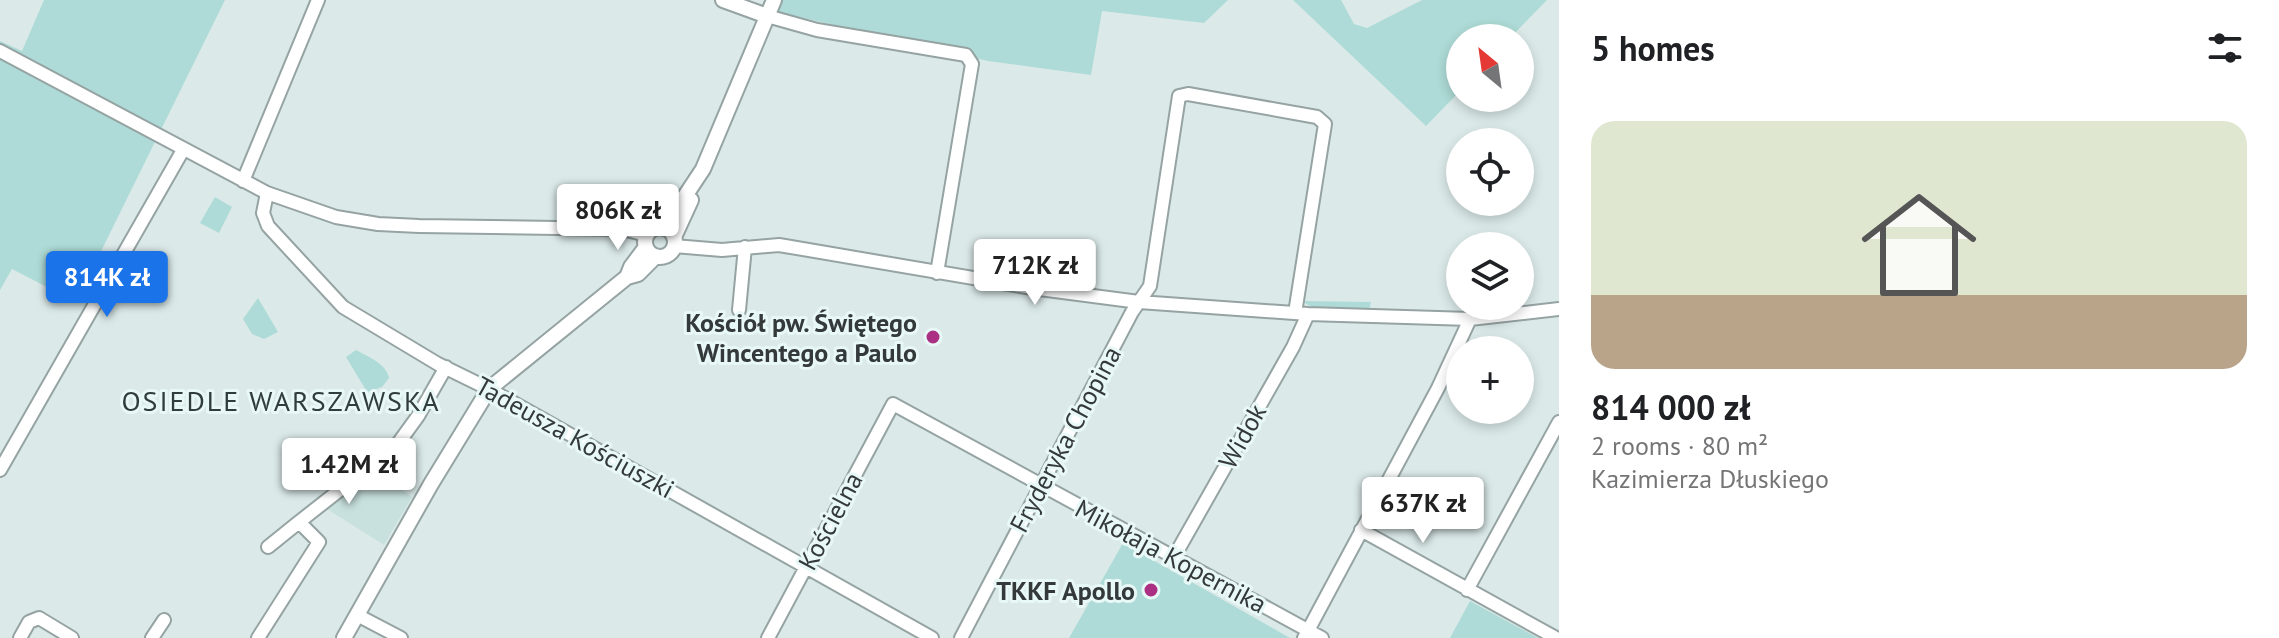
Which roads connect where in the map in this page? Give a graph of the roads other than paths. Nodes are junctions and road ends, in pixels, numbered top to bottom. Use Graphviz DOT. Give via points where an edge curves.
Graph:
graph roads {
  1 [pos="318,0"];
  2 [pos="723,0"];
  3 [pos="774,0"];
  4 [pos="767,16"];
  5 [pos="0,51"];
  6 [pos="1325,124"];
  7 [pos="183,150"];
  8 [pos="243,181"];
  9 [pos="267,193"];
  10 [pos="671,237"];
  11 [pos="650,246"];
  12 [pos="745,247"];
  13 [pos="937,273"];
  14 [pos="1139,302"];
  15 [pos="1559,309"];
  16 [pos="739,310"];
  17 [pos="1534,312"];
  18 [pos="1301,314"];
  19 [pos="1446,318"];
  20 [pos="1470,320"];
  21 [pos="446,367"];
  22 [pos="489,389"];
  23 [pos="893,404"];
  24 [pos="1559,422"];
  25 [pos="0,470"];
  26 [pos="1042,485"];
  27 [pos="299,522"];
  28 [pos="1361,530"];
  29 [pos="268,547"];
  30 [pos="1174,557"];
  31 [pos="806,567"];
  32 [pos="1467,590"];
  33 [pos="357,615"];
  34 [pos="164,620"];
  35 [pos="1306,634"];
  36 [pos="20,638"];
  37 [pos="72,638"];
  38 [pos="152,638"];
  39 [pos="258,638"];
  40 [pos="344,638"];
  41 [pos="401,638"];
  42 [pos="768,638"];
  43 [pos="932,638"];
  44 [pos="961,638"];
  45 [pos="1322,638"];
  46 [pos="1556,638"];
  1 -- 8 [label="street"];
  2 -- 4 [label="street"];
  3 -- 4 [label="street"];
  4 -- 10 [label="street" via="692,188 694,195"];
  4 -- 13 [label="street" via="817,30 966,55 972,64"];
  5 -- 7 [label="street"];
  6 -- 14 [label="street, Fryderyka Chopina" via="1317,117 1179,96 1150,286"];
  6 -- 18 [label="street, Widok"];
  7 -- 8 [label="street"];
  7 -- 25 [label="street"];
  8 -- 9 [label="street"];
  9 -- 11 [label="street" via="336,217 378,224 622,229"];
  9 -- 21 [label="street, Tadeusza Kościuszki" via="263,213 268,226 339,304"];
  10 -- 11 [label="street" via="655,228"];
  10 -- 11 [label="street" via="669,254"];
  10 -- 12 [label="street" via="722,250"];
  11 -- 22 [label="street" via="627,277"];
  12 -- 13 [label="street" via="779,245"];
  12 -- 16 [label="street"];
  13 -- 14 [label="street"];
  14 -- 18 [label="street"];
  14 -- 26 [label="street, Fryderyka Chopina"];
  15 -- 17 [label="street"];
  18 -- 19 [label="street"];
  18 -- 30 [label="street, Widok" via="1293,347"];
  20 -- 28 [label="street"];
  21 -- 22 [label="street, Tadeusza Kościuszki"];
  21 -- 27 [label="street" via="397,445"];
  22 -- 31 [label="street, Tadeusza Kościuszki"];
  22 -- 33 [label="street"];
  23 -- 26 [label="street, Mikołaja Kopernika"];
  23 -- 31 [label="street, Kościelna"];
  24 -- 32 [label="street"];
  26 -- 30 [label="street, Mikołaja Kopernika"];
  26 -- 44 [label="street, Fryderyka Chopina"];
  27 -- 29 [label="street"];
  27 -- 39 [label="street" via="319,542"];
  28 -- 32 [label="street"];
  28 -- 35 [label="street"];
  30 -- 35 [label="street, Mikołaja Kopernika"];
  31 -- 42 [label="street, Kościelna"];
  31 -- 43 [label="street, Tadeusza Kościuszki"];
  32 -- 46 [label="street"];
  33 -- 40 [label="street"];
  33 -- 41 [label="street"];
  34 -- 38 [label="street"];
  35 -- 45 [label="street, Mikołaja Kopernika"];
  36 -- 37 [label="street" via="29,622 39,618"];
}
